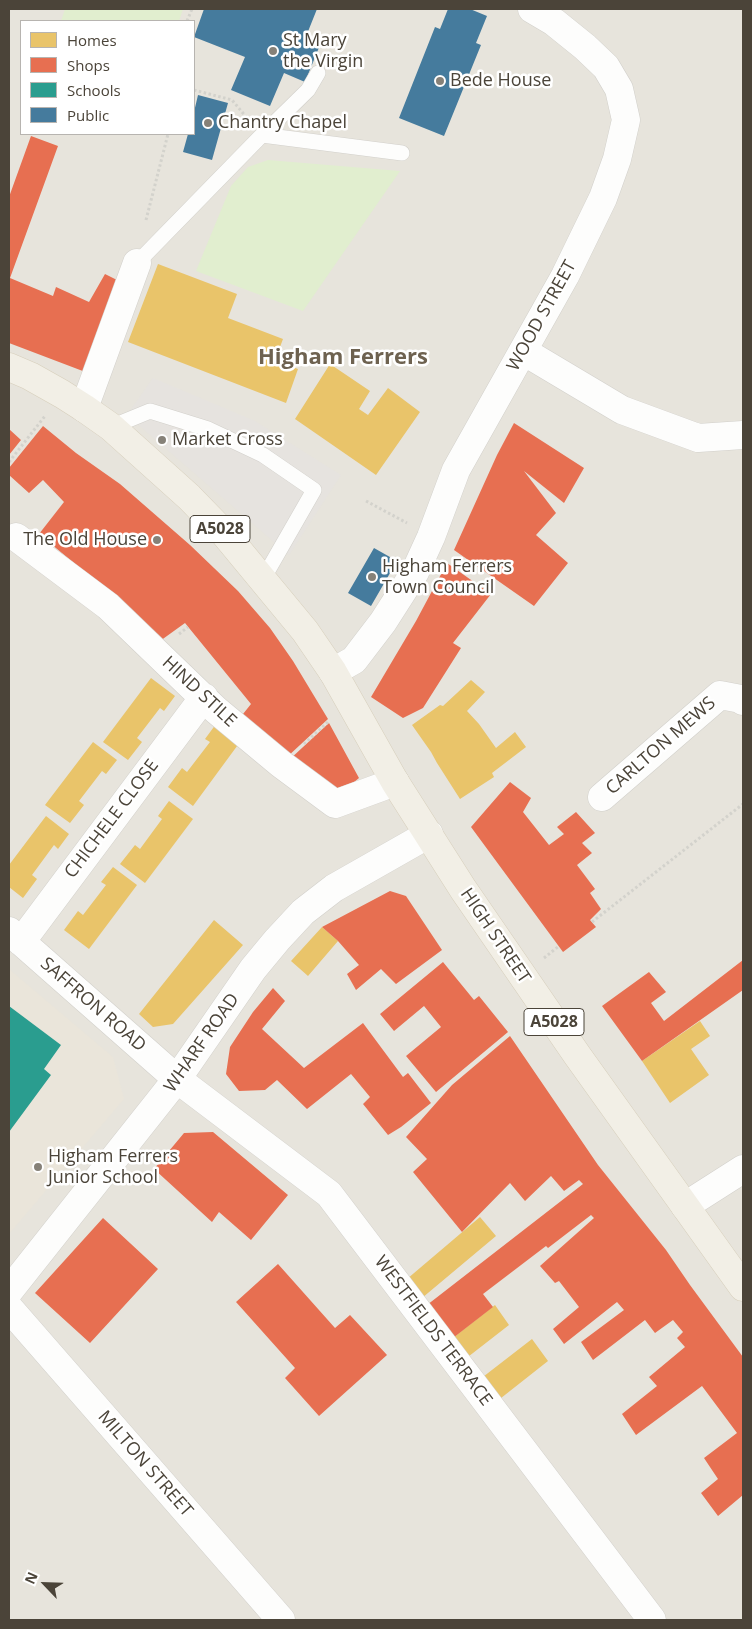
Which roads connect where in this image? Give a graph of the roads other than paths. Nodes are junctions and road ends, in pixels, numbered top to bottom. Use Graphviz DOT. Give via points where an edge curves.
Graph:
graph roads {
  1 [pos="532,9"];
  2 [pos="318,73"];
  3 [pos="262,135"];
  4 [pos="402,153"];
  5 [pos="137,263"];
  6 [pos="523,351"];
  7 [pos="9,367"];
  8 [pos="73,401"];
  9 [pos="111,427"];
  10 [pos="743,435"];
  11 [pos="16,537"];
  12 [pos="263,579"];
  13 [pos="333,672"];
  14 [pos="204,697"];
  15 [pos="732,698"];
  16 [pos="395,782"];
  17 [pos="602,797"];
  18 [pos="429,834"];
  19 [pos="15,936"];
  20 [pos="177,1079"];
  21 [pos="743,1169"];
  22 [pos="685,1206"];
  23 [pos="743,1286"];
  24 [pos="9,1291"];
  25 [pos="9,1308"];
  26 [pos="281,1620"];
  27 [pos="652,1620"];
  1 -- 6 [label="street, WOOD STREET" via="554,22 606,67 619,89 626,120 603,198"];
  2 -- 3 [label="lane" via="308,90"];
  3 -- 4 [label="lane"];
  3 -- 5 [label="lane"];
  5 -- 8 [label="street"];
  6 -- 10 [label="street" via="622,410 698,438"];
  6 -- 13 [label="street, WOOD STREET" via="456,470 415,572 384,622 354,660"];
  7 -- 8 [label="main road, A5028"];
  8 -- 9 [label="main road, A5028"];
  9 -- 12 [label="main road, A5028" via="189,497"];
  9 -- 12 [label="lane" via="150,411 208,429 263,456 314,490"];
  11 -- 14 [label="street, HIND STILE" via="108,606"];
  12 -- 13 [label="main road, A5028"];
  13 -- 16 [label="main road, HIGH STREET / A5028"];
  14 -- 16 [label="street, HIND STILE" via="281,764 336,804"];
  14 -- 19 [label="street, CHICHELE CLOSE"];
  15 -- 17 [label="street, CARLTON MEWS"];
  16 -- 18 [label="main road, HIGH STREET / A5028"];
  18 -- 20 [label="street, WHARF ROAD" via="334,888 303,912 253,969"];
  18 -- 22 [label="main road, HIGH STREET / A5028" via="533,991"];
  19 -- 20 [label="street, SAFFRON ROAD"];
  20 -- 24 [label="street, WHARF ROAD"];
  20 -- 27 [label="street, WESTFIELDS TERRACE" via="328,1194"];
  21 -- 22 [label="street"];
  22 -- 23 [label="main road, HIGH STREET / A5028"];
  25 -- 26 [label="street, MILTON STREET"];
}
